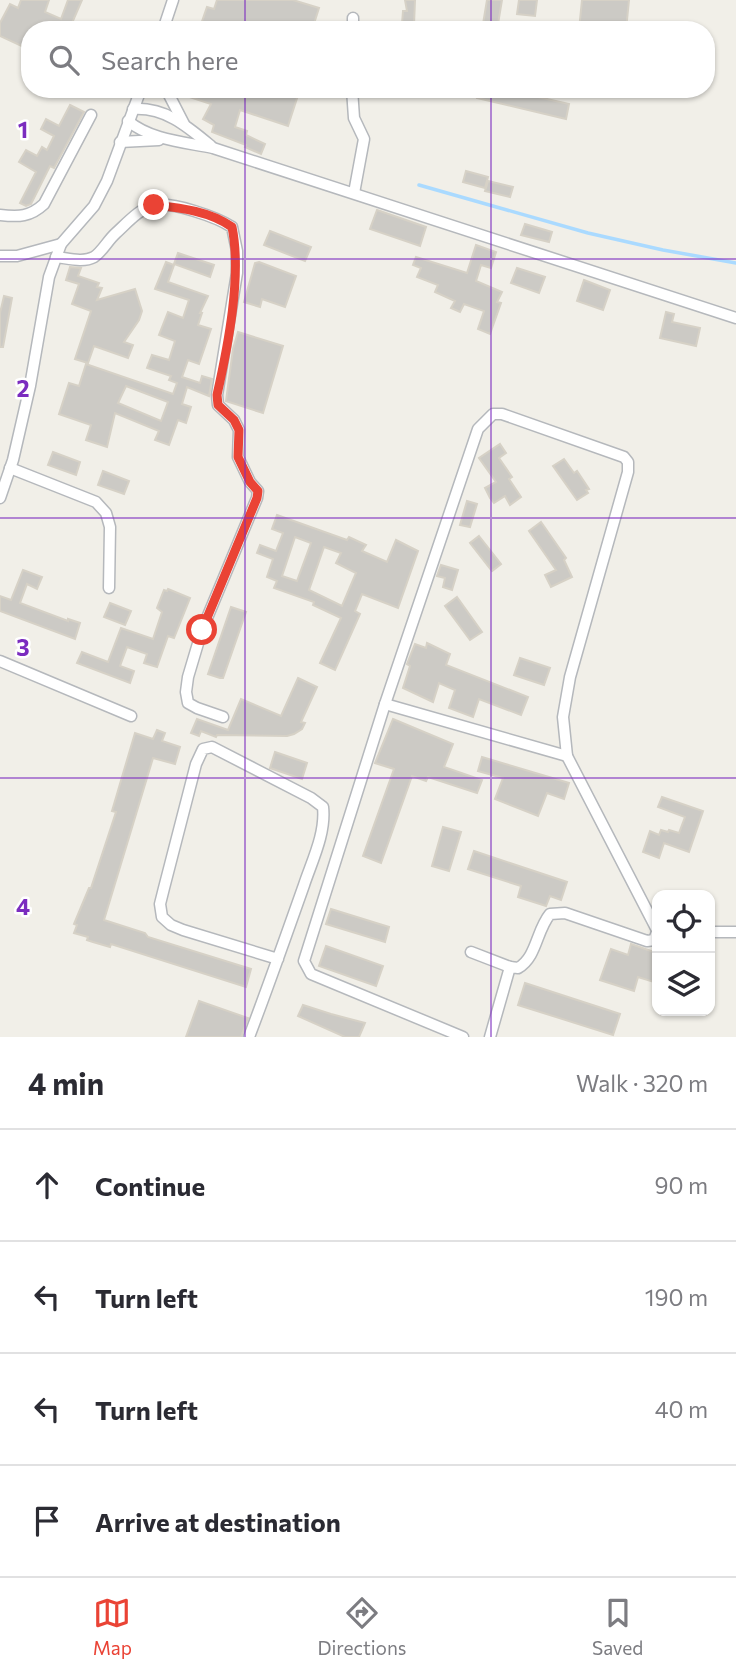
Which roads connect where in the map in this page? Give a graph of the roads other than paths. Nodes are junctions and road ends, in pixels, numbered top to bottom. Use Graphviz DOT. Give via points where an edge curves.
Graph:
graph roads {
  1 [pos="173,0"];
  2 [pos="166,21"];
  3 [pos="137,98"];
  4 [pos="171,98"];
  5 [pos="353,98"];
  6 [pos="133,109"];
  7 [pos="91,115"];
  8 [pos="128,121"];
  9 [pos="184,124"];
  10 [pos="171,139"];
  11 [pos="120,142"];
  12 [pos="213,148"];
  13 [pos="354,193"];
  14 [pos="0,215"];
  15 [pos="61,244"];
  16 [pos="0,256"];
  17 [pos="56,257"];
  18 [pos="736,318"];
  19 [pos="10,468"];
  20 [pos="0,498"];
  21 [pos="109,588"];
  22 [pos="0,661"];
  23 [pos="385,704"];
  24 [pos="131,716"];
  25 [pos="223,717"];
  26 [pos="568,756"];
  27 [pos="652,921"];
  28 [pos="715,932"];
  29 [pos="736,932"];
  30 [pos="652,940"];
  31 [pos="471,952"];
  32 [pos="278,959"];
  33 [pos="510,967"];
  34 [pos="249,1037"];
  35 [pos="463,1037"];
  36 [pos="490,1037"];
  1 -- 2 [label="street"];
  3 -- 6 [label="street"];
  4 -- 9 [label="street"];
  5 -- 13 [label="street" via="354,118 364,139"];
  6 -- 8 [label="street"];
  6 -- 9 [label="street" via="149,108"];
  7 -- 14 [label="street" via="44,204 25,216"];
  8 -- 10 [label="street" via="139,131"];
  8 -- 11 [label="street"];
  9 -- 12 [label="street"];
  10 -- 11 [label="street"];
  10 -- 12 [label="street"];
  11 -- 15 [label="street" via="94,206"];
  12 -- 13 [label="street"];
  13 -- 18 [label="street"];
  15 -- 16 [label="street"];
  15 -- 17 [label="street"];
  17 -- 19 [label="street"];
  17 -- 25 [label="street" via="84,260 95,256 134,217 154,205 182,208 232,227 237,273 217,395 218,405 239,430 238,457 258,491 202,630 186,692 188,703"];
  19 -- 20 [label="street"];
  19 -- 21 [label="street" via="96,502 106,513"];
  22 -- 24 [label="street"];
  23 -- 26 [label="street"];
  23 -- 26 [label="street" via="478,429 493,414 502,414 628,462 567,690 563,717"];
  23 -- 35 [label="street" via="304,961 311,974"];
  26 -- 27 [label="street"];
  28 -- 29 [label="street"];
  30 -- 33 [label="street" via="565,913 550,914 530,958 518,968"];
  31 -- 33 [label="street"];
  32 -- 32 [label="street" via="184,930 162,917 160,904 203,750 212,747 323,807 325,820"];
  32 -- 34 [label="street"];
  33 -- 36 [label="street"];
}
